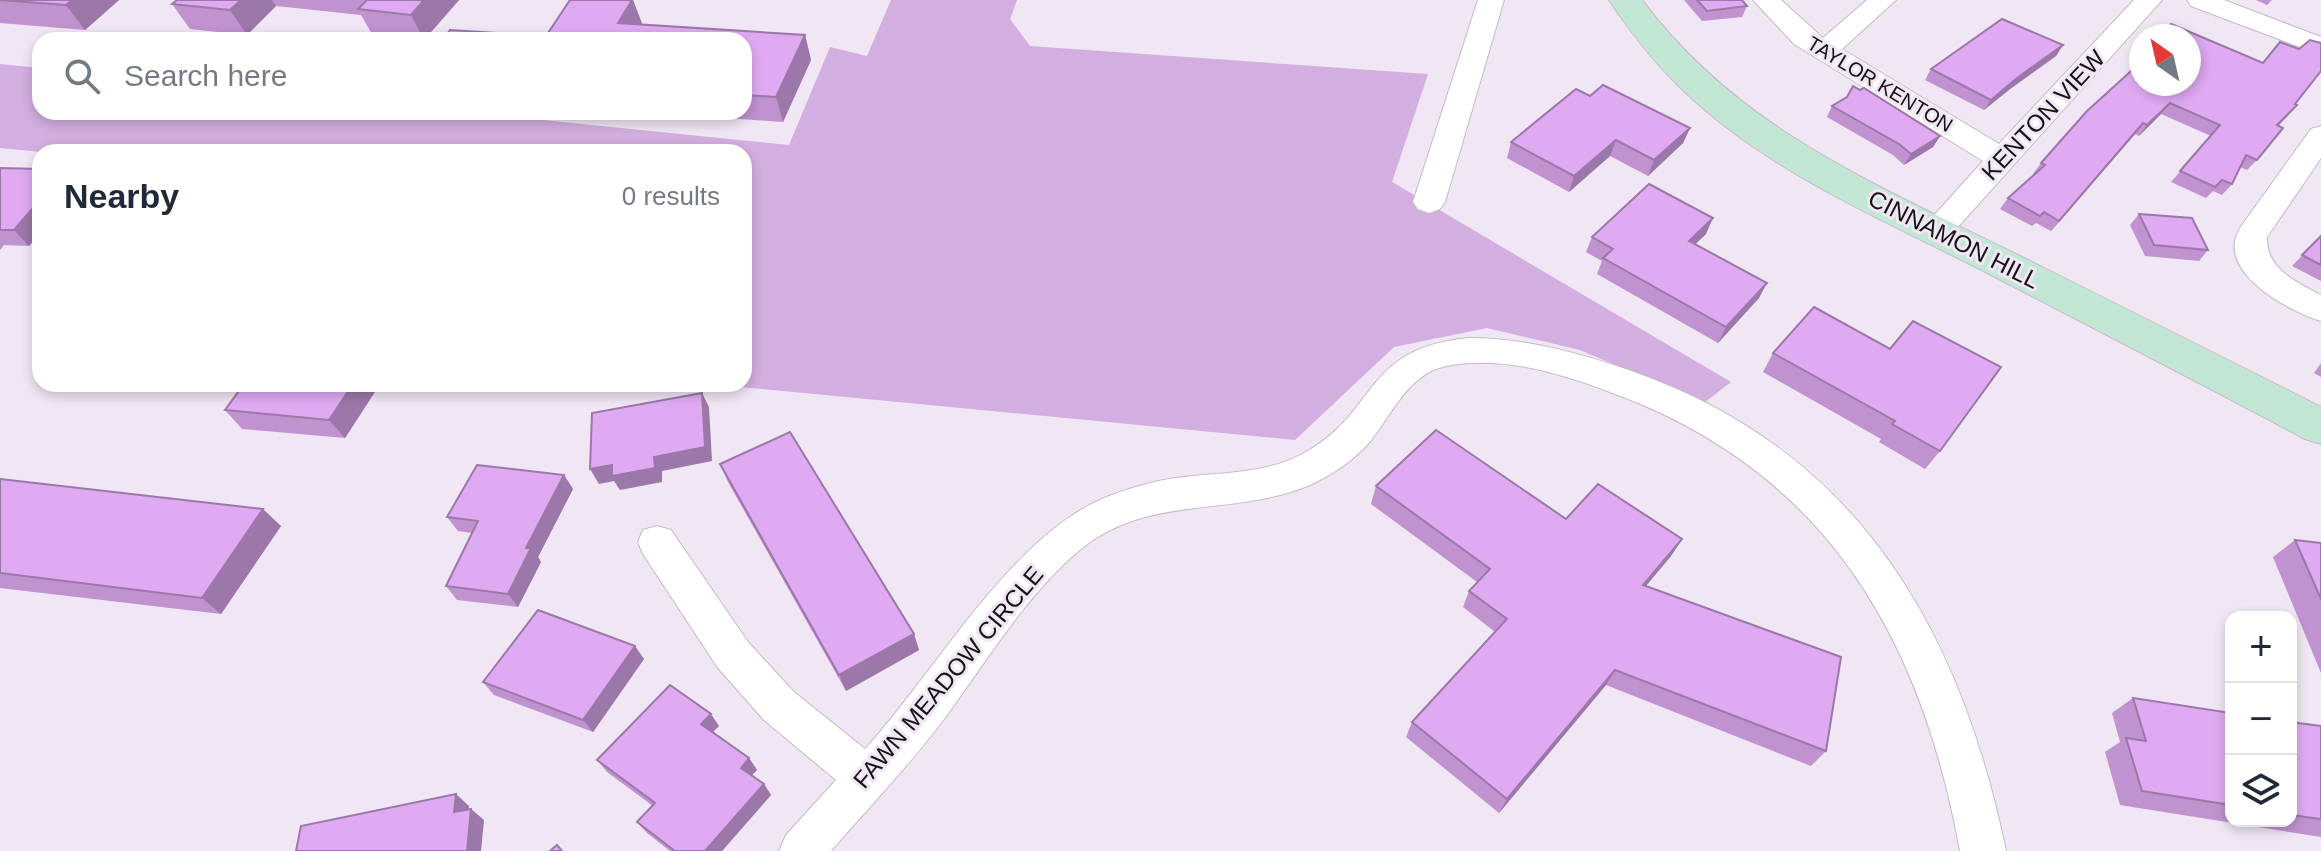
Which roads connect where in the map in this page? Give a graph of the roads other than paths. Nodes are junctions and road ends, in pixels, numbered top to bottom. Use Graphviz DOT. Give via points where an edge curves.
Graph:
graph roads {
  1 [pos="1491,0"];
  2 [pos="1625,0"];
  3 [pos="1766,0"];
  4 [pos="1883,0"];
  5 [pos="2149,0"];
  6 [pos="2200,0"];
  7 [pos="2321,47"];
  8 [pos="1824,51"];
  9 [pos="2321,136"];
  10 [pos="2002,159"];
  11 [pos="1429,202"];
  12 [pos="1937,230"];
  13 [pos="2321,309"];
  14 [pos="2321,427"];
  15 [pos="657,542"];
  16 [pos="866,777"];
  17 [pos="802,851"];
  18 [pos="1983,851"];
  1 -- 11 [label="street"];
  2 -- 12 [label="street, CINNAMON HILL" via="1667,55 1733,113 1825,171"];
  3 -- 8 [label="street, TAYLOR KENTON" via="1783,21"];
  4 -- 8 [label="street"];
  5 -- 10 [label="street, KENTON VIEW"];
  6 -- 7 [label="street"];
  8 -- 10 [label="street, TAYLOR KENTON"];
  9 -- 13 [label="street" via="2251,236 2248,250 2255,265 2274,282"];
  10 -- 12 [label="street, KENTON VIEW"];
  12 -- 14 [label="street, CINNAMON HILL"];
  15 -- 16 [label="street" via="733,655 779,706"];
  16 -- 17 [label="street, FAWN MEADOW CIRCLE"];
  16 -- 18 [label="street, FAWN MEADOW CIRCLE" via="907,734 1005,602 1088,523 1148,499 1259,486 1301,472 1342,447 1406,371 1428,358 1484,352 1568,363 1695,412 1749,447 1830,514 1886,585 1938,682"];
}
